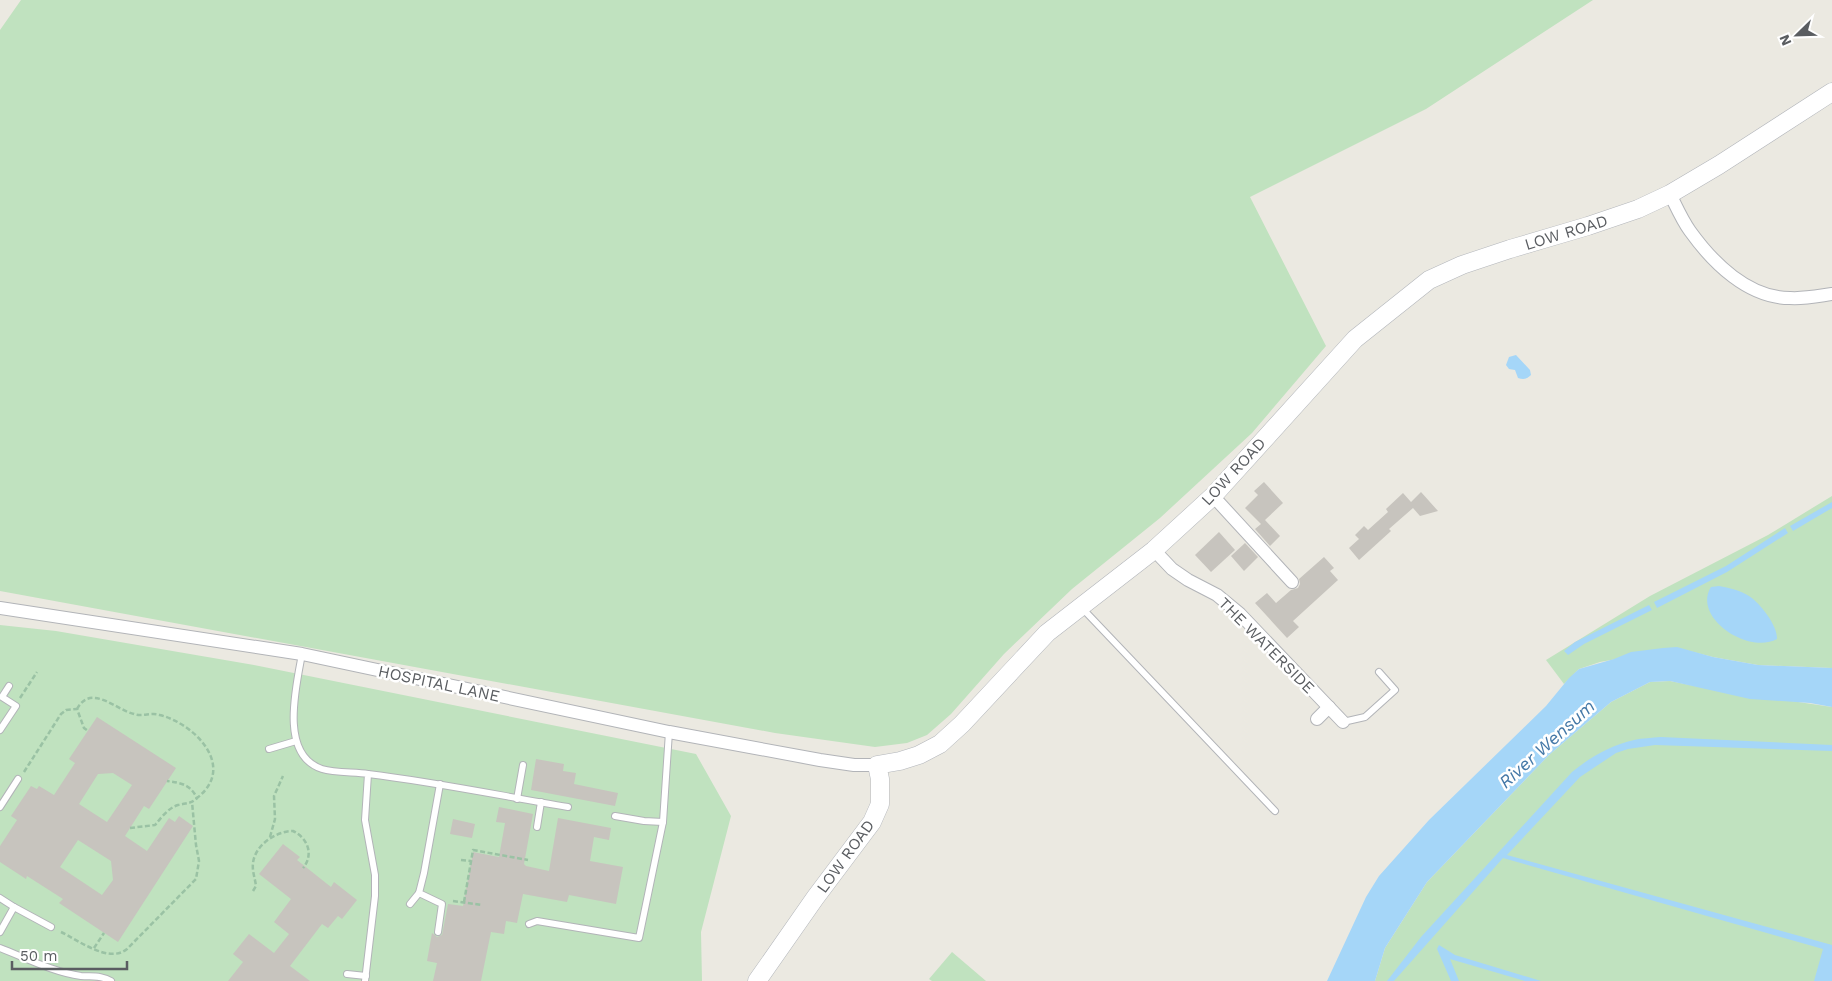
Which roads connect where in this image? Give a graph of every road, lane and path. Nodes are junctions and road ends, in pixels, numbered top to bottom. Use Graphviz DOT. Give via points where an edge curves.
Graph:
graph roads {
  1 [pos="1832,92"];
  2 [pos="1670,194"];
  3 [pos="1832,294"];
  4 [pos="1213,496"];
  5 [pos="1154,550"];
  6 [pos="1292,582"];
  7 [pos="1081,607"];
  8 [pos="0,608"];
  9 [pos="302,654"];
  10 [pos="37,672"];
  11 [pos="1379,672"];
  12 [pos="9,686"];
  13 [pos="16,706"];
  14 [pos="1329,707"];
  15 [pos="77,709"];
  16 [pos="1317,719"];
  17 [pos="1343,722"];
  18 [pos="0,730"];
  19 [pos="88,731"];
  20 [pos="670,732"];
  21 [pos="296,741"];
  22 [pos="269,749"];
  23 [pos="523,765"];
  24 [pos="878,766"];
  25 [pos="368,774"];
  26 [pos="283,776"];
  27 [pos="18,779"];
  28 [pos="168,781"];
  29 [pos="440,784"];
  30 [pos="197,798"];
  31 [pos="517,799"];
  32 [pos="192,802"];
  33 [pos="542,802"];
  34 [pos="0,806"];
  35 [pos="568,807"];
  36 [pos="1276,811"];
  37 [pos="615,816"];
  38 [pos="663,822"];
  39 [pos="537,827"];
  40 [pos="130,828"];
  41 [pos="270,838"];
  42 [pos="461,860"];
  43 [pos="528,860"];
  44 [pos="471,861"];
  45 [pos="303,868"];
  46 [pos="253,891"];
  47 [pos="419,893"];
  48 [pos="0,898"];
  49 [pos="464,902"];
  50 [pos="410,904"];
  51 [pos="442,904"];
  52 [pos="482,905"];
  53 [pos="14,907"];
  54 [pos="529,924"];
  55 [pos="51,927"];
  56 [pos="0,932"];
  57 [pos="438,932"];
  58 [pos="104,933"];
  59 [pos="0,948"];
  60 [pos="94,948"];
  61 [pos="348,974"];
  62 [pos="366,979"];
  63 [pos="111,981"];
  64 [pos="757,981"];
  1 -- 2 [label="street, LOW ROAD"];
  2 -- 3 [label="street" via="1689,230 1739,282 1763,293 1788,299"];
  2 -- 4 [label="street, LOW ROAD" via="1638,209 1462,265 1429,280 1354,339"];
  4 -- 5 [label="street, LOW ROAD"];
  4 -- 6 [label="street"];
  5 -- 7 [label="street, LOW ROAD"];
  5 -- 14 [label="street, THE WATERSIDE" via="1172,569 1217,595 1240,614"];
  7 -- 24 [label="street, LOW ROAD" via="1047,634 940,744 919,755"];
  7 -- 36 [label="lane"];
  8 -- 9 [label="street, HOSPITAL LANE"];
  9 -- 20 [label="street, HOSPITAL LANE"];
  9 -- 21 [label="lane" via="293,725"];
  10 -- 13 [label="path"];
  11 -- 17 [label="lane" via="1394,690 1365,717"];
  12 -- 13 [label="lane" via="2,697"];
  13 -- 18 [label="lane"];
  14 -- 16 [label="street, THE WATERSIDE"];
  14 -- 17 [label="street, THE WATERSIDE"];
  15 -- 19 [label="path"];
  15 -- 27 [label="path" via="61,714"];
  15 -- 30 [label="path" via="84,700 104,699 128,712 161,715 188,729 208,749 214,768 204,792"];
  20 -- 24 [label="street, HOSPITAL LANE" via="820,760"];
  20 -- 38 [label="lane"];
  21 -- 22 [label="lane"];
  21 -- 25 [label="lane" via="310,762 322,768"];
  23 -- 31 [label="lane"];
  24 -- 64 [label="street, LOW ROAD" via="880,804 872,822"];
  25 -- 29 [label="lane"];
  25 -- 62 [label="lane" via="366,820 375,896"];
  26 -- 41 [label="path" via="274,796 275,819"];
  27 -- 34 [label="lane"];
  28 -- 30 [label="path" via="182,783 193,790"];
  29 -- 31 [label="lane"];
  29 -- 47 [label="lane"];
  30 -- 32 [label="path"];
  31 -- 33 [label="lane"];
  32 -- 40 [label="path" via="168,810 155,825"];
  32 -- 60 [label="path" via="199,861 196,879 122,953"];
  33 -- 35 [label="lane"];
  33 -- 39 [label="lane"];
  37 -- 38 [label="lane"];
  38 -- 54 [label="lane" via="639,938 537,921"];
  41 -- 45 [label="path" via="278,832 298,833 308,846 308,863"];
  41 -- 46 [label="path" via="253,860 256,886"];
  42 -- 44 [label="path"];
  43 -- 44 [label="path" via="473,850"];
  44 -- 49 [label="path"];
  47 -- 50 [label="lane"];
  47 -- 51 [label="lane"];
  48 -- 53 [label="lane"];
  49 -- 51 [label="path" via="449,900"];
  49 -- 52 [label="path"];
  51 -- 57 [label="lane"];
  53 -- 55 [label="lane"];
  53 -- 56 [label="lane"];
  55 -- 60 [label="path"];
  58 -- 60 [label="path"];
  59 -- 63 [label="lane" via="52,968"];
  61 -- 62 [label="lane"];
}
